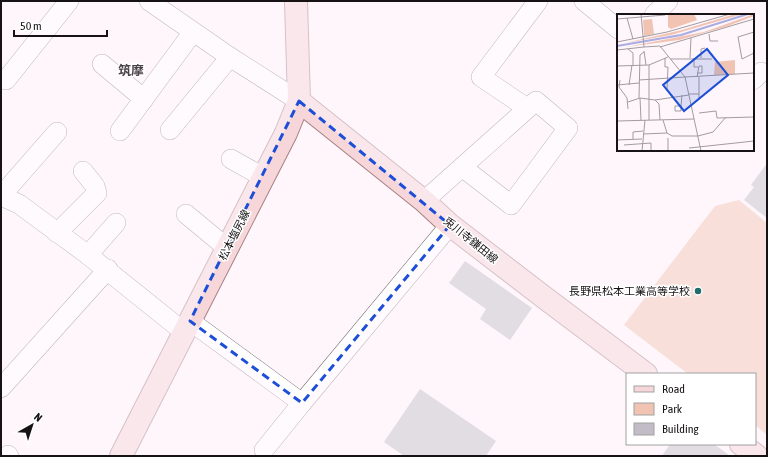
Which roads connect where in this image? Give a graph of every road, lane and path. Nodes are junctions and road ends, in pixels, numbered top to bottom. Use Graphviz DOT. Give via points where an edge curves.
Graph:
graph roads {
  1 [pos="69,1"];
  2 [pos="149,1"];
  3 [pos="296,1"];
  4 [pos="538,1"];
  5 [pos="584,1"];
  6 [pos="668,1"];
  7 [pos="655,14"];
  8 [pos="617,29"];
  9 [pos="193,32"];
  10 [pos="230,57"];
  11 [pos="111,67"];
  12 [pos="6,80"];
  13 [pos="144,99"];
  14 [pos="299,101"];
  15 [pos="527,108"];
  16 [pos="178,127"];
  17 [pos="120,131"];
  18 [pos="57,132"];
  19 [pos="231,159"];
  20 [pos="462,167"];
  21 [pos="82,171"];
  22 [pos="263,177"];
  23 [pos="1,196"];
  24 [pos="424,201"];
  25 [pos="186,214"];
  26 [pos="116,223"];
  27 [pos="450,225"];
  28 [pos="58,233"];
  29 [pos="227,248"];
  30 [pos="88,255"];
  31 [pos="108,270"];
  32 [pos="187,327"];
  33 [pos="645,373"];
  34 [pos="5,377"];
  35 [pos="302,403"];
  36 [pos="742,445"];
  37 [pos="264,450"];
  38 [pos="121,456"];
  39 [pos="757,456"];
  1 -- 12 [label="street"];
  2 -- 9 [label="street"];
  3 -- 14 [label="main road, 松本塩尻線"];
  4 -- 15 [label="street" via="481,77"];
  5 -- 8 [label="street"];
  6 -- 7 [label="street"];
  9 -- 10 [label="street"];
  9 -- 13 [label="street"];
  10 -- 14 [label="street"];
  10 -- 16 [label="street"];
  11 -- 13 [label="street"];
  13 -- 17 [label="street"];
  14 -- 22 [label="main road, 松本塩尻線"];
  14 -- 24 [label="main road, 兎川寺鎌田線"];
  15 -- 20 [label="street"];
  15 -- 20 [label="street" via="536,101 568,128 511,205"];
  18 -- 23 [label="street"];
  19 -- 22 [label="street"];
  20 -- 24 [label="street"];
  21 -- 28 [label="street" via="95,186 97,193"];
  22 -- 29 [label="main road, 松本塩尻線"];
  23 -- 28 [label="street" via="19,204"];
  24 -- 27 [label="main road, 兎川寺鎌田線"];
  25 -- 29 [label="street"];
  26 -- 30 [label="street"];
  27 -- 33 [label="main road, 兎川寺鎌田線"];
  27 -- 35 [label="street"];
  28 -- 30 [label="street"];
  29 -- 32 [label="main road, 松本塩尻線"];
  30 -- 31 [label="street"];
  31 -- 32 [label="street"];
  31 -- 34 [label="street"];
  32 -- 35 [label="street"];
  32 -- 38 [label="main road, 松本塩尻線"];
  35 -- 37 [label="street"];
  36 -- 39 [label="main road"];
}
